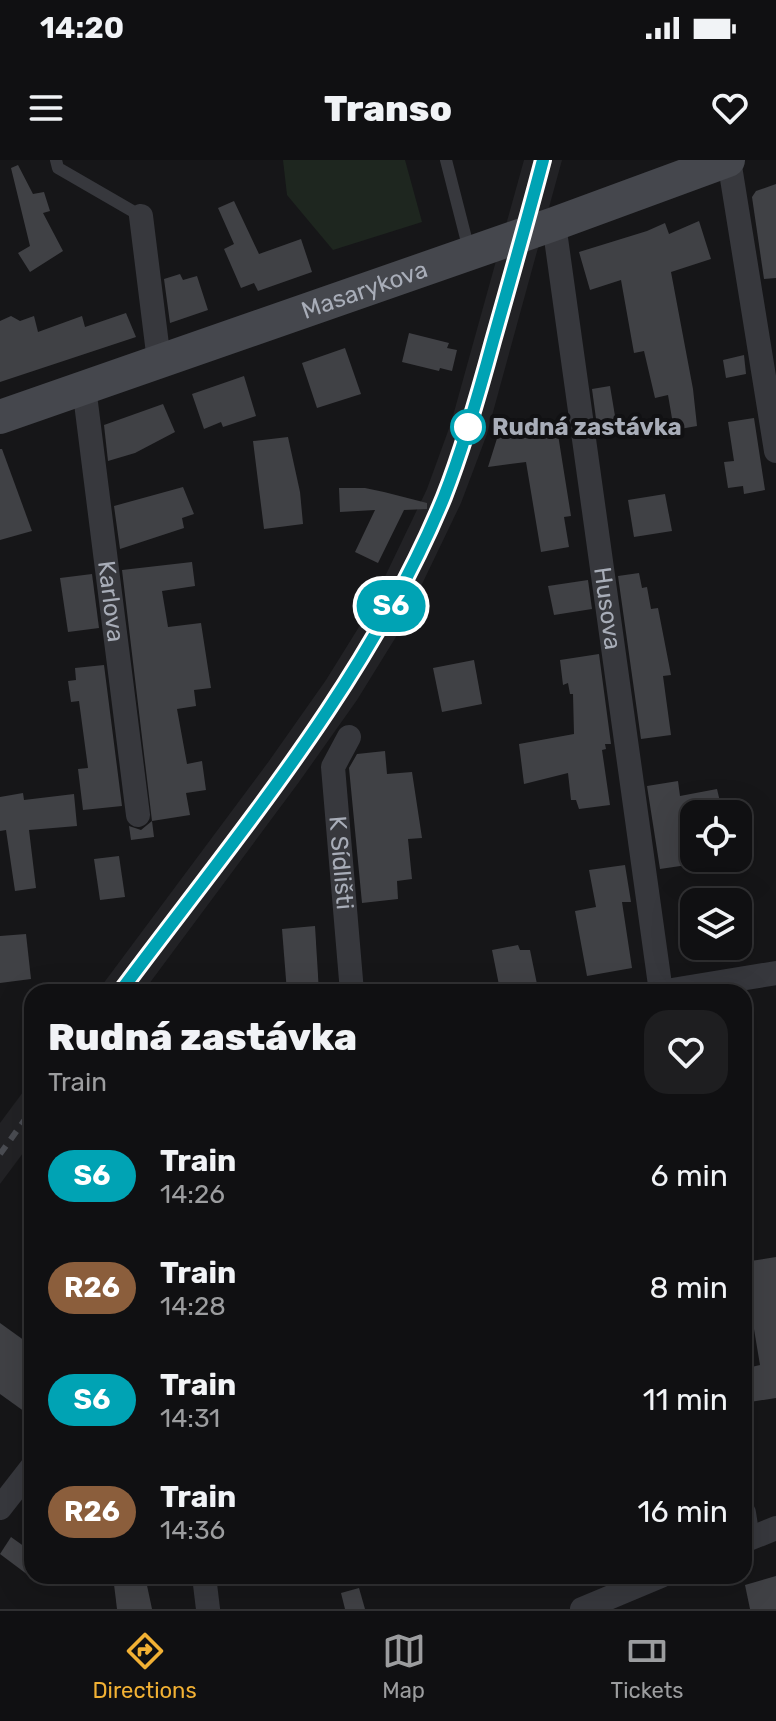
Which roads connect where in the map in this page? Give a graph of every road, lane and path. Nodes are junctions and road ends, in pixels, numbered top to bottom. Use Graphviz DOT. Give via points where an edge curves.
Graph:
graph roads {
  1 [pos="56,160"];
  2 [pos="446,160"];
  3 [pos="728,160"];
  4 [pos="141,216"];
  5 [pos="554,224"];
  6 [pos="470,253"];
  7 [pos="159,361"];
  8 [pos="84,387"];
  9 [pos="0,417"];
  10 [pos="776,451"];
  11 [pos="349,737"];
  12 [pos="138,815"];
  13 [pos="776,973"];
  14 [pos="351,984"];
  15 [pos="659,984"];
  16 [pos="709,984"];
  17 [pos="24,1477"];
  18 [pos="0,1508"];
  19 [pos="776,1528"];
  20 [pos="752,1538"];
  21 [pos="205,1584"];
  22 [pos="642,1584"];
  23 [pos="208,1609"];
  24 [pos="582,1609"];
  1 -- 4 [label="lane" via="58,168"];
  2 -- 6 [label="lane"];
  3 -- 5 [label="main road, Masarykova"];
  3 -- 10 [label="street"];
  4 -- 7 [label="street"];
  5 -- 6 [label="main road, Masarykova"];
  5 -- 15 [label="street, Husova"];
  6 -- 7 [label="main road, Masarykova"];
  7 -- 8 [label="main road, Masarykova"];
  8 -- 9 [label="main road, Masarykova"];
  8 -- 12 [label="street, Karlova"];
  11 -- 14 [label="street, K Sídlišti" via="333,767"];
  13 -- 16 [label="street"];
  17 -- 18 [label="street"];
  19 -- 20 [label="street"];
  21 -- 23 [label="street"];
  22 -- 24 [label="street"];
}
